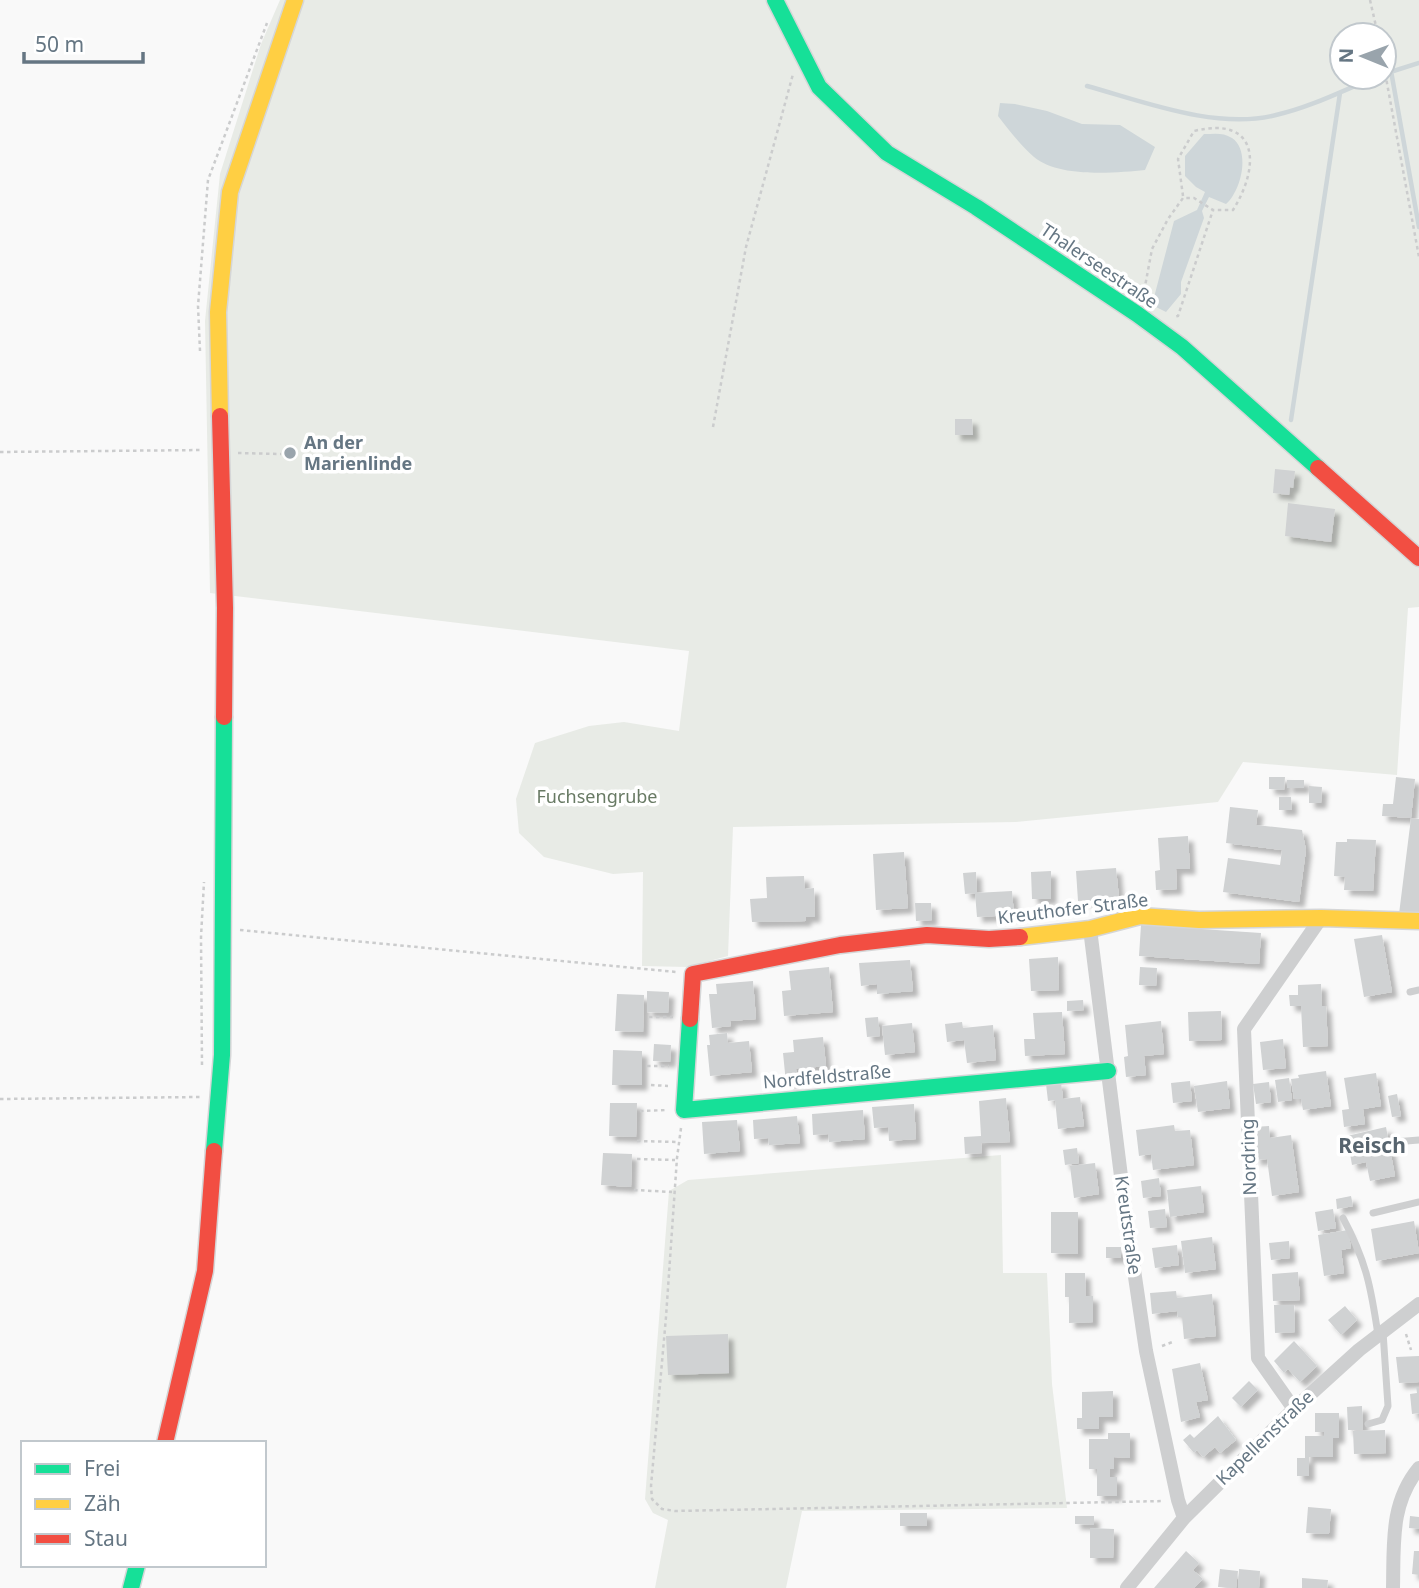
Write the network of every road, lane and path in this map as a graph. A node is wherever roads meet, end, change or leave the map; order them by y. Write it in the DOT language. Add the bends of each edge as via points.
graph roads {
  1 [pos="295,0"];
  2 [pos="775,0"];
  3 [pos="1370,0"];
  4 [pos="271,13"];
  5 [pos="1375,21"];
  6 [pos="796,43"];
  7 [pos="1388,91"];
  8 [pos="1183,198"];
  9 [pos="1213,210"];
  10 [pos="1419,257"];
  11 [pos="1137,314"];
  12 [pos="1156,328"];
  13 [pos="200,358"];
  14 [pos="713,427"];
  15 [pos="0,452"];
  16 [pos="221,453"];
  17 [pos="281,454"];
  18 [pos="1419,558"];
  19 [pos="205,871"];
  20 [pos="1321,918"];
  21 [pos="1419,921"];
  22 [pos="222,928"];
  23 [pos="1090,929"];
  24 [pos="693,974"];
  25 [pos="1419,990"];
  26 [pos="1410,992"];
  27 [pos="649,1017"];
  28 [pos="691,1017"];
  29 [pos="647,1066"];
  30 [pos="688,1066"];
  31 [pos="202,1070"];
  32 [pos="1108,1071"];
  33 [pos="0,1099"];
  34 [pos="219,1099"];
  35 [pos="684,1110"];
  36 [pos="640,1111"];
  37 [pos="1419,1140"];
  38 [pos="637,1141"];
  39 [pos="679,1142"];
  40 [pos="1394,1142"];
  41 [pos="637,1159"];
  42 [pos="677,1160"];
  43 [pos="634,1191"];
  44 [pos="674,1192"];
  45 [pos="1419,1202"];
  46 [pos="1373,1213"];
  47 [pos="1343,1218"];
  48 [pos="1419,1304"];
  49 [pos="1381,1333"];
  50 [pos="1294,1409"];
  51 [pos="1368,1424"];
  52 [pos="165,1441"];
  53 [pos="1419,1468"];
  54 [pos="1178,1500"];
  55 [pos="1184,1518"];
  56 [pos="136,1567"];
  57 [pos="131,1588"];
  58 [pos="1127,1588"];
  59 [pos="1393,1588"];
  1 -- 16 [label="street" via="230,192 218,312"];
  2 -- 6 [label="street, Thalerseestraße"];
  3 -- 5 [label="path"];
  4 -- 13 [label="path" via="208,180 198,306"];
  6 -- 11 [label="street, Thalerseestraße" via="819,88 887,153"];
  6 -- 14 [label="path" via="793,75 746,247"];
  7 -- 10 [label="path"];
  8 -- 9 [label="path" via="1195,198"];
  8 -- 9 [label="path" via="1178,159 1194,131 1222,127 1237,131 1250,156 1242,196 1233,210"];
  8 -- 11 [label="path" via="1152,249"];
  9 -- 12 [label="path" via="1178,316 1165,318"];
  11 -- 12 [label="street, Thalerseestraße"];
  12 -- 18 [label="street, Thalerseestraße"];
  15 -- 16 [label="path"];
  16 -- 17 [label="path"];
  16 -- 22 [label="street" via="225,608"];
  19 -- 31 [label="path"];
  20 -- 21 [label="street, Kreuthofer Straße"];
  20 -- 23 [label="street, Kreuthofer Straße" via="1140,916"];
  20 -- 50 [label="street, Nordring" via="1244,1029 1258,1358"];
  22 -- 24 [label="path"];
  22 -- 34 [label="street"];
  23 -- 24 [label="street, Kreuthofer Straße" via="989,939 919,936 828,947"];
  23 -- 32 [label="street, Kreutstraße"];
  24 -- 28 [label="street"];
  25 -- 26 [label="lane"];
  27 -- 28 [label="path"];
  28 -- 30 [label="street"];
  29 -- 30 [label="path"];
  30 -- 35 [label="street"];
  32 -- 35 [label="street, Nordfeldstraße"];
  32 -- 54 [label="street, Kreutstraße" via="1149,1367"];
  33 -- 34 [label="path"];
  34 -- 52 [label="street" via="205,1271"];
  35 -- 36 [label="path"];
  35 -- 39 [label="path"];
  37 -- 40 [label="lane"];
  38 -- 39 [label="path"];
  39 -- 42 [label="path"];
  41 -- 42 [label="path"];
  42 -- 44 [label="path"];
  43 -- 44 [label="path"];
  44 -- 54 [label="path" via="651,1486 652,1499 662,1509"];
  45 -- 46 [label="lane"];
  47 -- 49 [label="lane" via="1360,1249"];
  48 -- 49 [label="street, Kapellenstraße"];
  49 -- 50 [label="street, Kapellenstraße"];
  49 -- 51 [label="lane" via="1388,1406 1382,1420"];
  50 -- 55 [label="street, Kapellenstraße"];
  53 -- 59 [label="street" via="1406,1483 1395,1519"];
  54 -- 55 [label="street, Kreutstraße"];
  55 -- 58 [label="street, Kapellenstraße"];
  56 -- 57 [label="street"];
}
